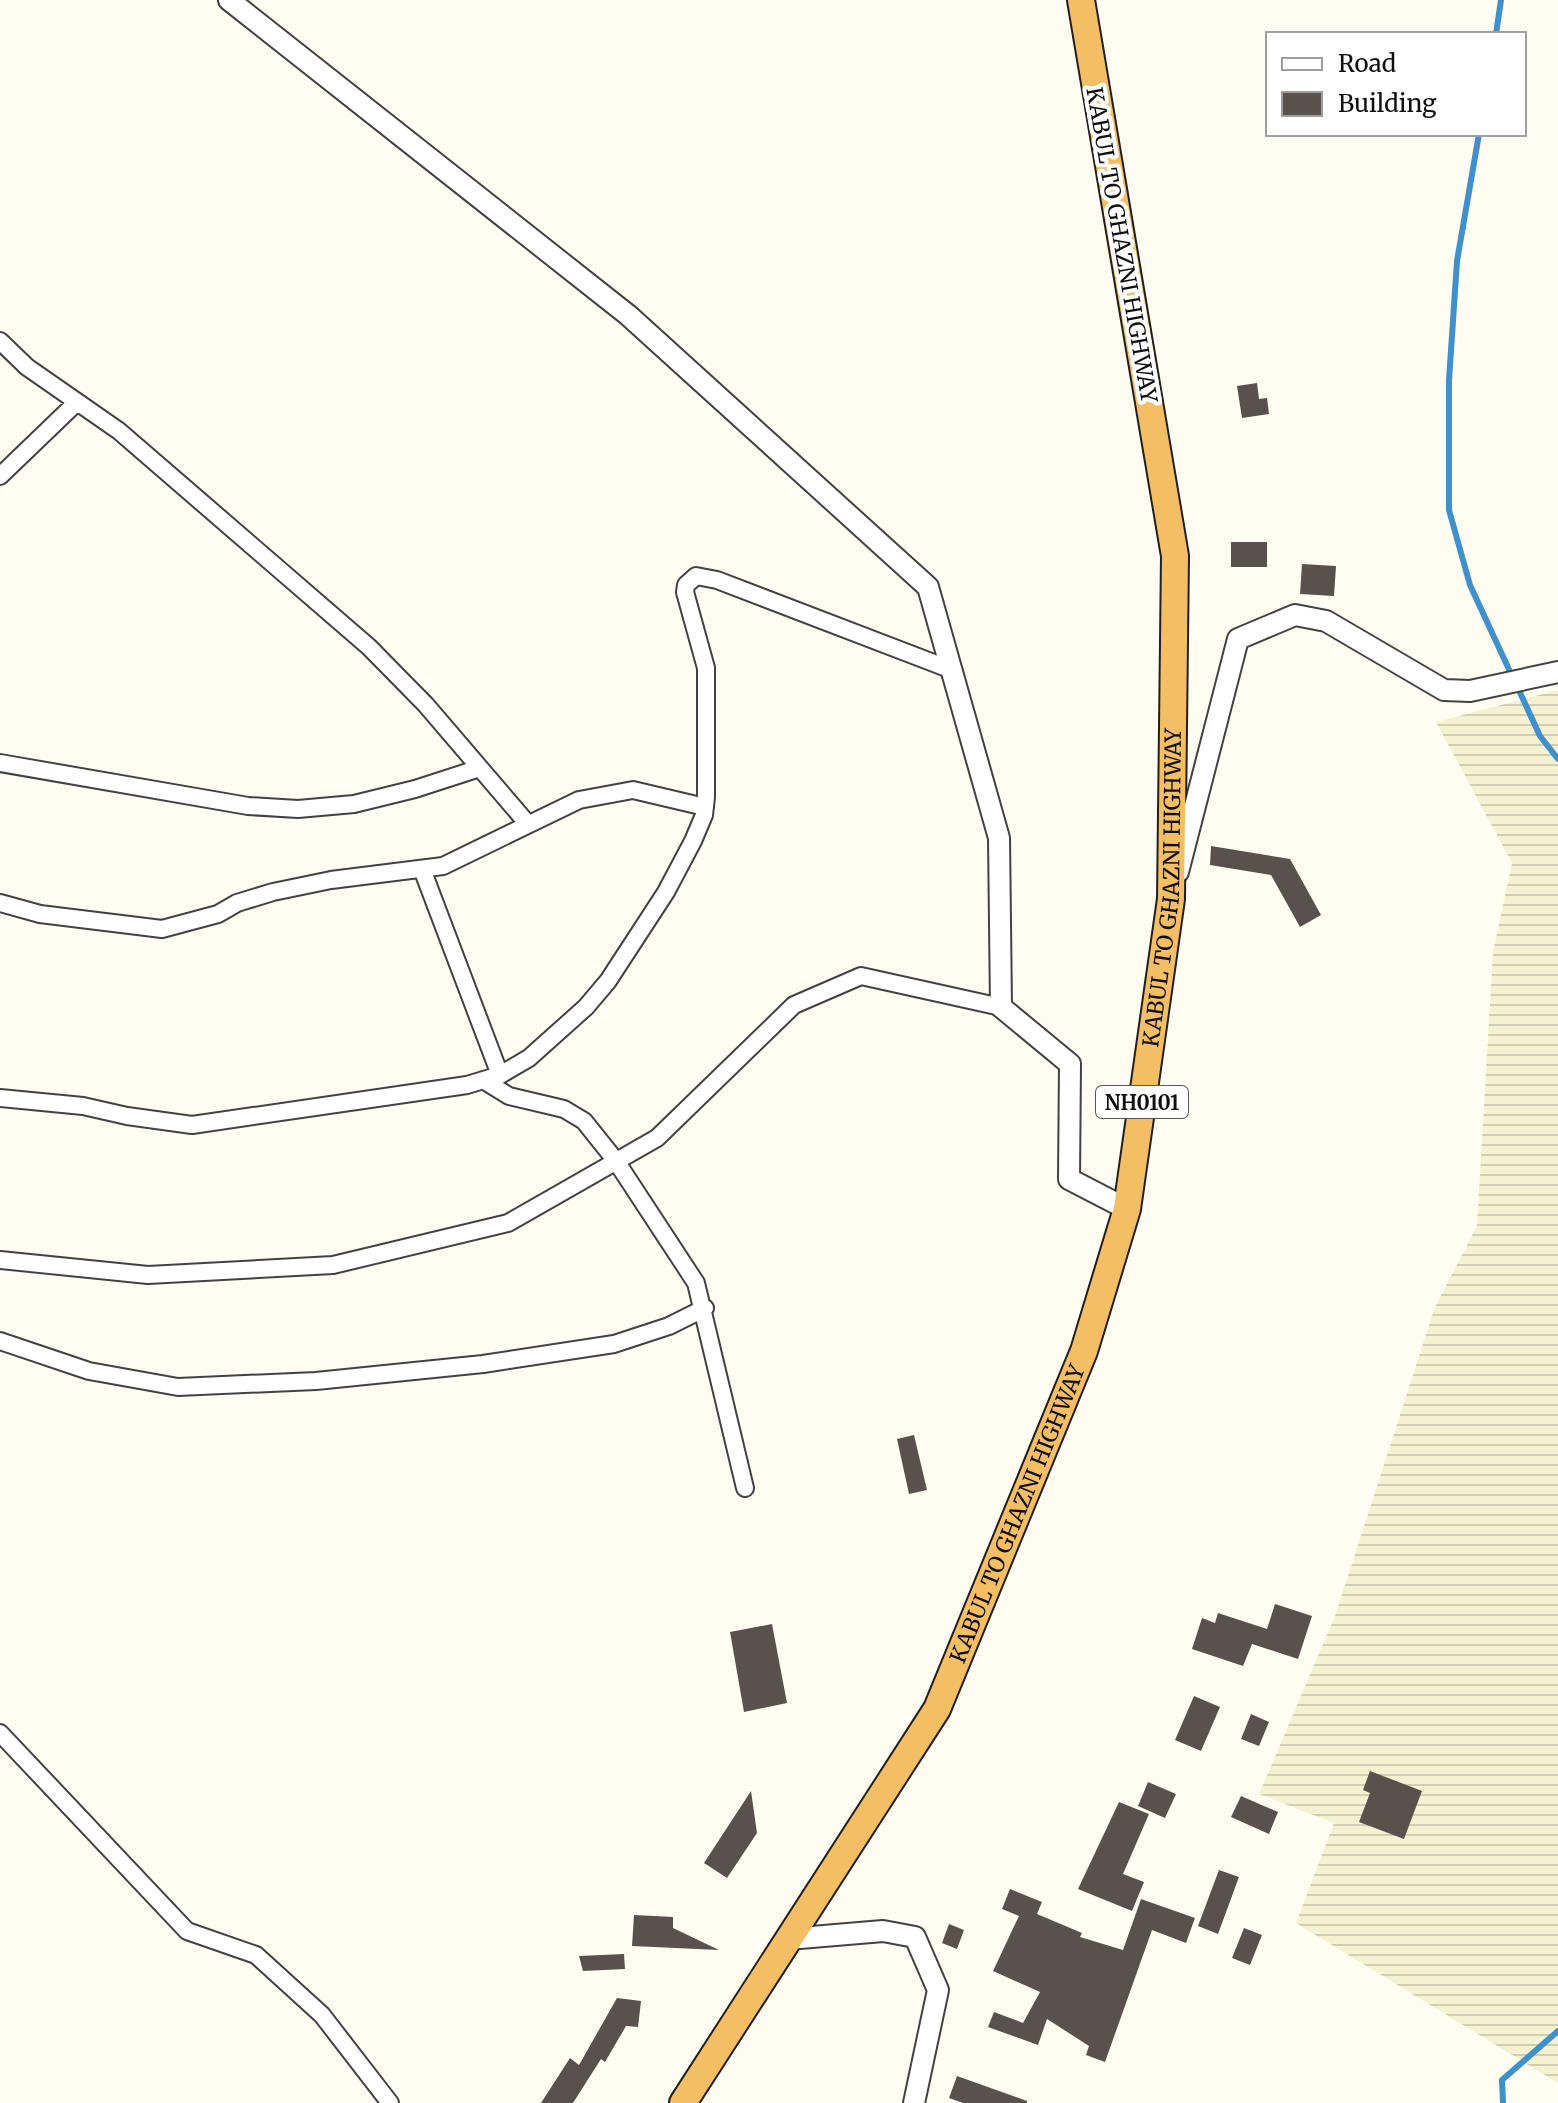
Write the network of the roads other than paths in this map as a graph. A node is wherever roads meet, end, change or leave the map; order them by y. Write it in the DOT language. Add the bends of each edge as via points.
graph roads {
  1 [pos="229,0"];
  2 [pos="1081,0"];
  3 [pos="0,341"];
  4 [pos="77,402"];
  5 [pos="0,476"];
  6 [pos="952,670"];
  7 [pos="1558,672"];
  8 [pos="0,763"];
  9 [pos="480,768"];
  10 [pos="705,807"];
  11 [pos="527,823"];
  12 [pos="422,869"];
  13 [pos="1171,899"];
  14 [pos="0,903"];
  15 [pos="1001,1007"];
  16 [pos="500,1075"];
  17 [pos="483,1080"];
  18 [pos="0,1098"];
  19 [pos="616,1161"];
  20 [pos="1127,1209"];
  21 [pos="0,1260"];
  22 [pos="705,1308"];
  23 [pos="0,1341"];
  24 [pos="745,1488"];
  25 [pos="0,1733"];
  26 [pos="788,1939"];
  27 [pos="390,2103"];
  28 [pos="683,2103"];
  29 [pos="914,2103"];
  1 -- 6 [label="street" via="628,315 928,587"];
  2 -- 13 [label="highway, KABUL TO GHAZNI HIGHWAY / NH0101" via="1175,556"];
  3 -- 4 [label="street"];
  4 -- 5 [label="street"];
  4 -- 9 [label="street" via="119,431 369,647"];
  6 -- 10 [label="street" via="696,576 685,592 706,668"];
  6 -- 15 [label="street" via="999,838"];
  7 -- 13 [label="street" via="1470,691 1444,690 1326,621 1295,615 1238,639"];
  8 -- 9 [label="street" via="248,806 298,809 354,804"];
  9 -- 11 [label="street"];
  10 -- 11 [label="street" via="633,790 579,800"];
  10 -- 16 [label="street" via="666,892 608,981 529,1058"];
  11 -- 12 [label="street" via="443,866"];
  12 -- 14 [label="street" via="273,892 162,929 40,914"];
  12 -- 16 [label="street"];
  13 -- 20 [label="highway, KABUL TO GHAZNI HIGHWAY / NH0101"];
  15 -- 19 [label="street" via="861,976 794,1005 657,1138"];
  15 -- 20 [label="street" via="1070,1064 1069,1179"];
  16 -- 17 [label="street"];
  17 -- 18 [label="street" via="192,1125"];
  17 -- 19 [label="street" via="509,1096 574,1113"];
  19 -- 21 [label="street" via="508,1223 333,1265 148,1275"];
  19 -- 22 [label="street" via="696,1283"];
  20 -- 26 [label="highway, KABUL TO GHAZNI HIGHWAY / NH0101" via="1084,1351 937,1709"];
  22 -- 23 [label="street" via="614,1344 483,1364 301,1382 178,1387 89,1371"];
  22 -- 24 [label="street"];
  25 -- 27 [label="street" via="187,1931 256,1955 322,2015"];
  26 -- 28 [label="highway, KABUL TO GHAZNI HIGHWAY / NH0101"];
  26 -- 29 [label="street" via="883,1931 915,1937 938,1990"];
}
